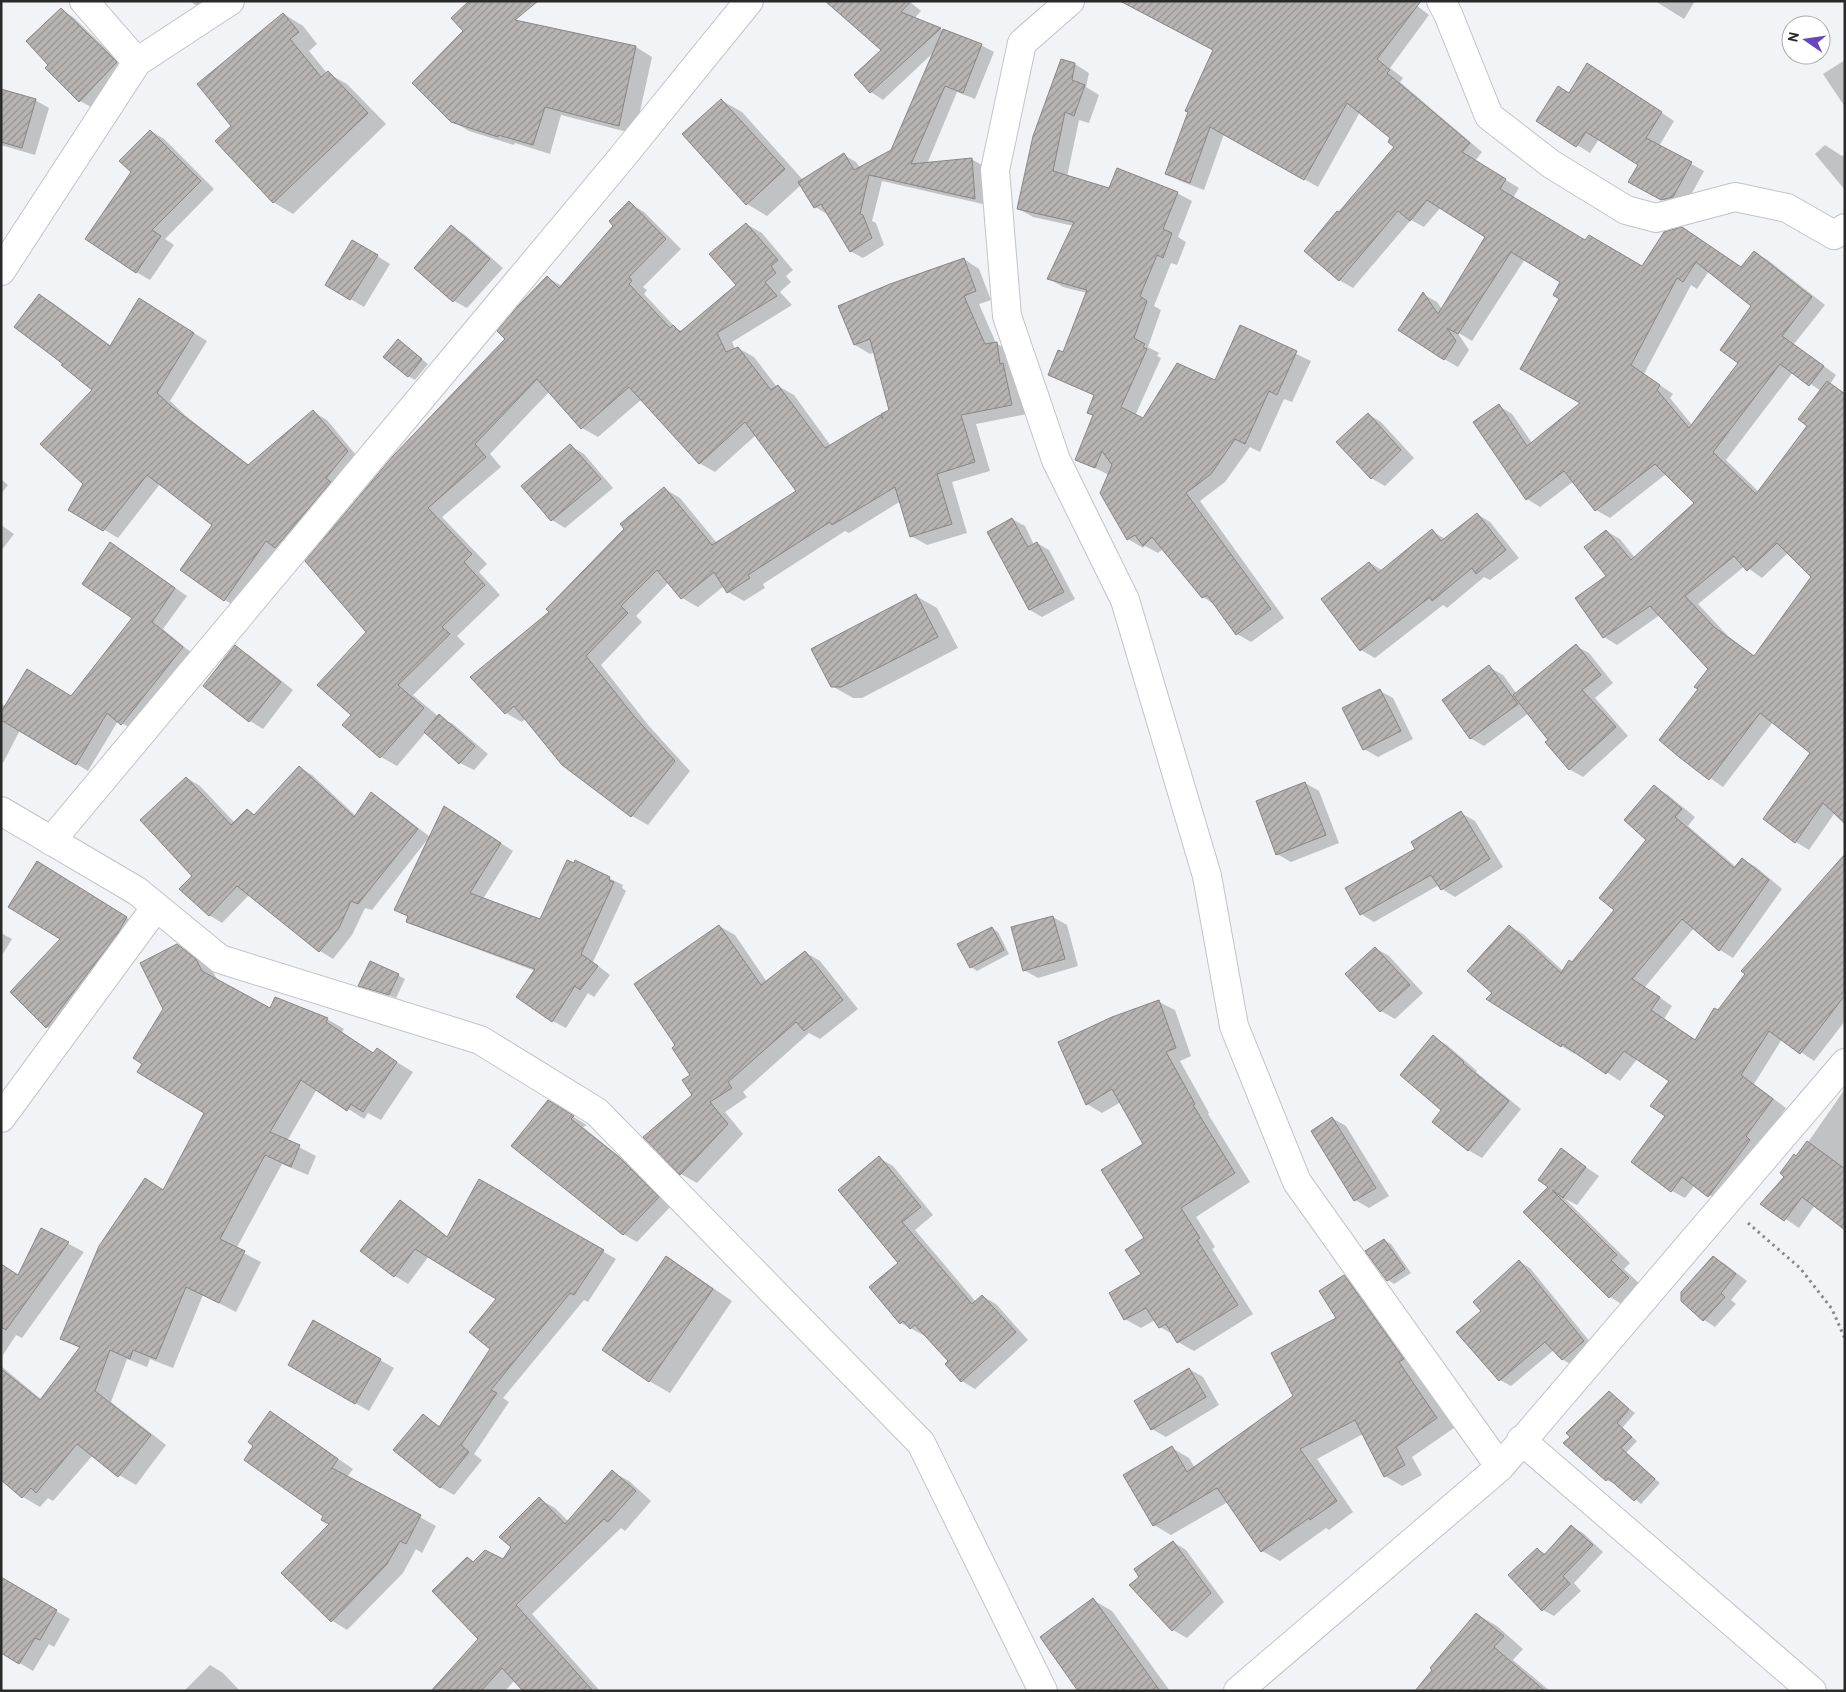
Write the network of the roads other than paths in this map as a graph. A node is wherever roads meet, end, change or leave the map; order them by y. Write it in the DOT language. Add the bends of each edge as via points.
graph roads {
  1 [pos="84,1"];
  2 [pos="230,1"];
  3 [pos="749,1"];
  4 [pos="1070,1"];
  5 [pos="1441,1"];
  6 [pos="137,62"];
  7 [pos="1845,228"];
  8 [pos="1,271"];
  9 [pos="2,814"];
  10 [pos="51,841"];
  11 [pos="156,907"];
  12 [pos="1845,1063"];
  13 [pos="1,1118"];
  14 [pos="1521,1440"];
  15 [pos="1500,1467"];
  16 [pos="1043,1691"];
  17 [pos="1238,1691"];
  18 [pos="1812,1691"];
  1 -- 6 [label="street"];
  2 -- 6 [label="street"];
  3 -- 10 [label="street"];
  4 -- 15 [label="street" via="1022,43 995,170 1007,316 1056,460 1125,600 1207,876 1234,1026 1297,1182"];
  5 -- 7 [label="street" via="1488,116 1552,164 1626,210 1656,218 1735,197 1787,208 1834,235"];
  6 -- 8 [label="street"];
  9 -- 10 [label="street"];
  10 -- 11 [label="street" via="137,891"];
  11 -- 13 [label="street"];
  11 -- 16 [label="street" via="220,960 480,1040 598,1112 921,1443"];
  12 -- 14 [label="street"];
  14 -- 15 [label="street"];
  14 -- 18 [label="street"];
  15 -- 17 [label="street"];
}
